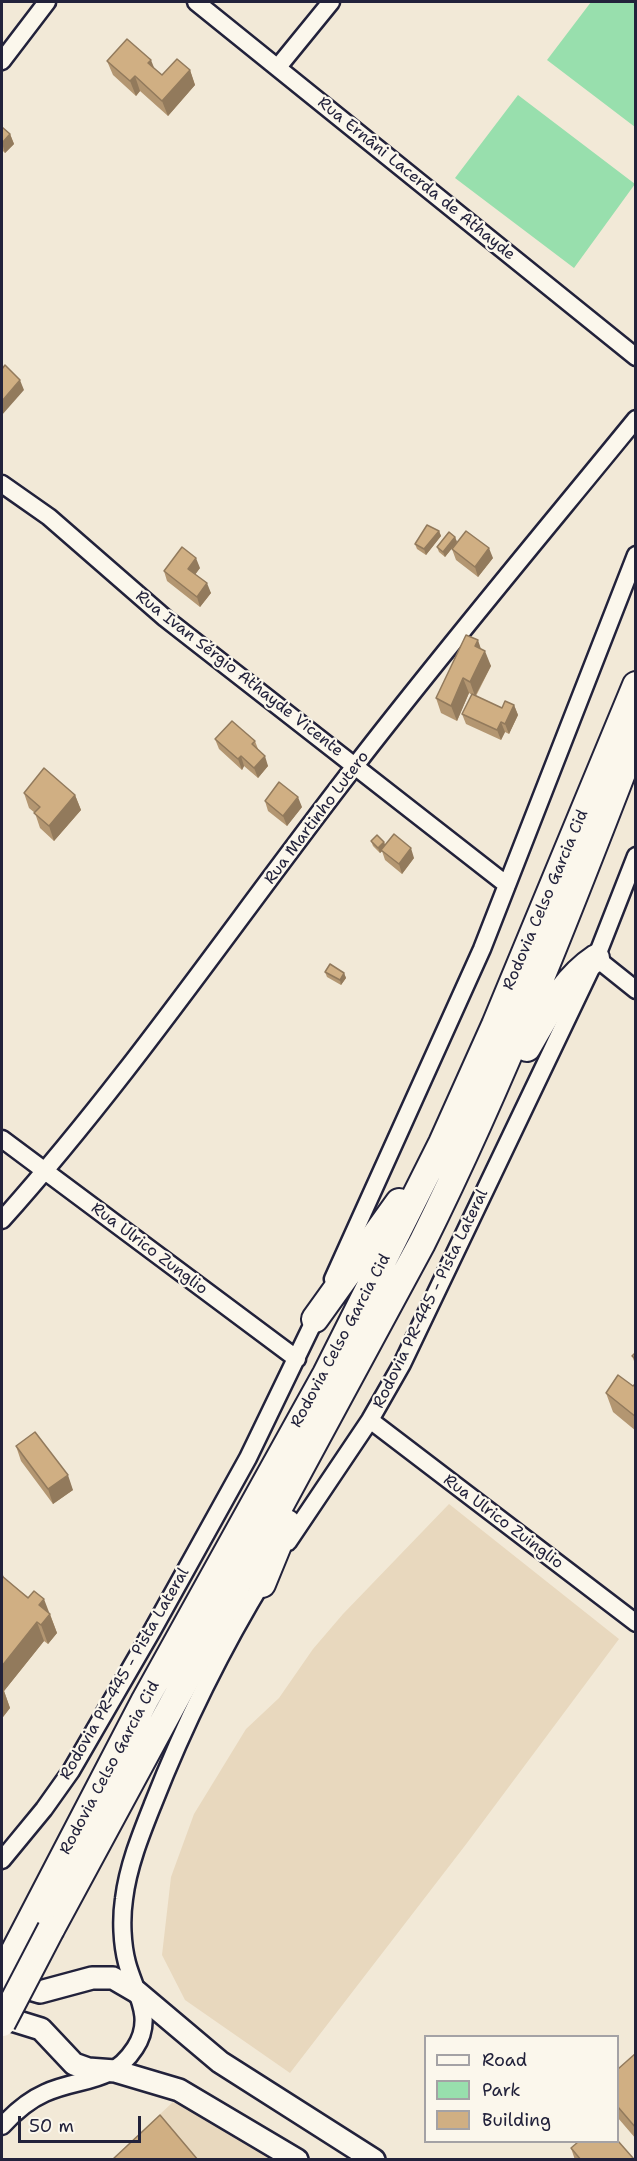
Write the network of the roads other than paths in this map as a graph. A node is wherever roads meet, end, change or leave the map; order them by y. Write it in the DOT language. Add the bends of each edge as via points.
graph roads {
  1 [pos="47,2"];
  2 [pos="196,2"];
  3 [pos="331,2"];
  4 [pos="2,61"];
  5 [pos="278,67"];
  6 [pos="636,357"];
  7 [pos="636,418"];
  8 [pos="2,484"];
  9 [pos="636,555"];
  10 [pos="635,685"];
  11 [pos="636,737"];
  12 [pos="355,766"];
  13 [pos="636,856"];
  14 [pos="507,885"];
  15 [pos="596,958"];
  16 [pos="636,990"];
  17 [pos="2,1139"];
  18 [pos="472,1141"];
  19 [pos="442,1143"];
  20 [pos="45,1172"];
  21 [pos="2,1220"];
  22 [pos="315,1319"];
  23 [pos="297,1359"];
  24 [pos="339,1398"];
  25 [pos="370,1420"];
  26 [pos="262,1584"];
  27 [pos="635,1622"];
  28 [pos="2,1860"];
  29 [pos="42,1923"];
  30 [pos="2,1975"];
  31 [pos="2,1980"];
  32 [pos="137,1992"];
  33 [pos="2,2017"];
  34 [pos="2,2023"];
  35 [pos="115,2072"];
  36 [pos="7,2120"];
  37 [pos="297,2160"];
  38 [pos="374,2160"];
  1 -- 4 [label="street"];
  2 -- 5 [label="street, Rua Ernâni Lacerda de Athayde"];
  3 -- 5 [label="street"];
  5 -- 6 [label="street, Rua Ernâni Lacerda de Athayde"];
  7 -- 12 [label="street, Rua Martinho Lutero"];
  8 -- 12 [label="street, Rua Ivan Sérgio Athayde Vicente"];
  9 -- 14 [label="street, Rodovia Celso Garcia Cid"];
  10 -- 19 [label="highway, Rodovia Celso Garcia Cid" via="495,1025"];
  11 -- 18 [label="highway, Rodovia Celso Garcia Cid" via="526,1017"];
  12 -- 14 [label="street, Rua Ivan Sérgio Athayde Vicente"];
  12 -- 20 [label="street, Rua Martinho Lutero" via="164,1022"];
  13 -- 15 [label="street"];
  14 -- 22 [label="street, Rodovia Celso Garcia Cid" via="482,949"];
  15 -- 16 [label="street"];
  15 -- 18 [label="highway" via="566,983"];
  15 -- 25 [label="street, Rodovia PR-445 - Pista Lateral" via="407,1353"];
  17 -- 20 [label="street, Rua Ulrico Zunglio"];
  18 -- 24 [label="highway, Rodovia Celso Garcia Cid"];
  19 -- 22 [label="highway"];
  19 -- 29 [label="highway, Rodovia Celso Garcia Cid" via="326,1374 145,1700"];
  20 -- 21 [label="street, Rua Martinho Lutero"];
  20 -- 23 [label="street, Rua Ulrico Zunglio"];
  22 -- 23 [label="street, Rodovia PR-445 - Pista Lateral"];
  23 -- 28 [label="street, Rodovia PR-445 - Pista Lateral" via="242,1468 77,1761"];
  24 -- 26 [label="highway"];
  24 -- 29 [label="highway, Rodovia Celso Garcia Cid"];
  25 -- 26 [label="street, Rodovia PR-445 - Pista Lateral"];
  25 -- 27 [label="street, Rua Ulrico Zuinglio"];
  26 -- 32 [label="street, Rodovia PR-445 - Pista Lateral" via="189,1716 141,1834 124,1900 126,1961"];
  29 -- 30 [label="highway, Rodovia Celso Garcia Cid"];
  29 -- 34 [label="highway, Rodovia Celso Garcia Cid, bridge"];
  31 -- 32 [label="main road" via="40,1992 92,1978 113,1978"];
  32 -- 35 [label="street, Rodovia PR-445 - Pista Lateral" via="146,2026 134,2050"];
  32 -- 38 [label="main road" via="220,2062"];
  33 -- 35 [label="main road" via="40,2029 74,2064"];
  35 -- 36 [label="street" via="45,2093"];
  35 -- 37 [label="main road" via="178,2090"];
}
